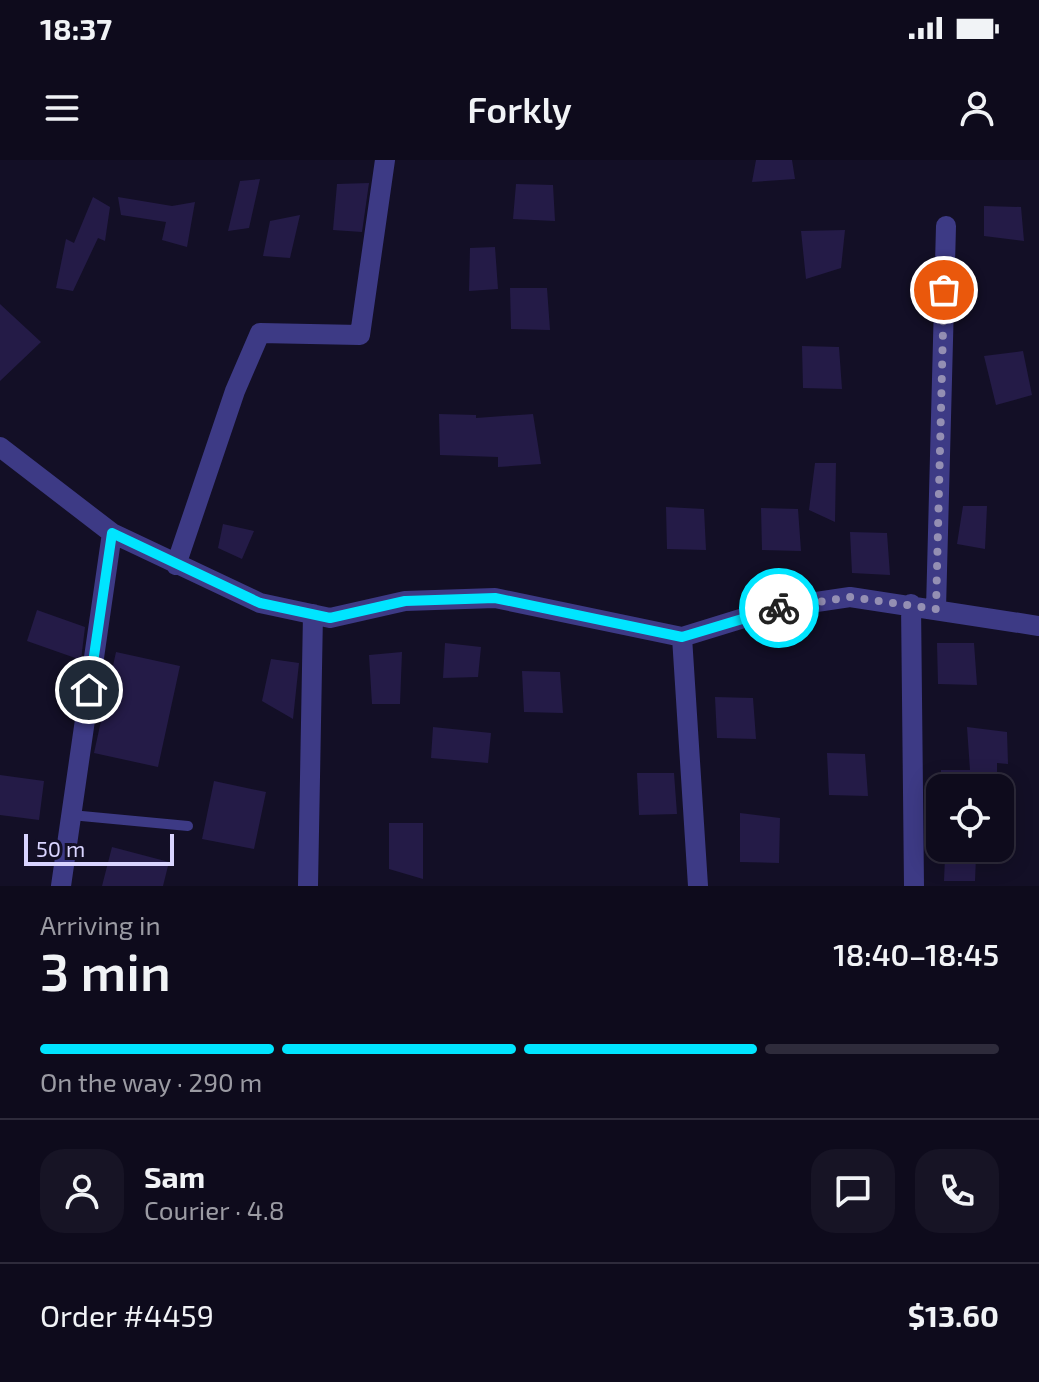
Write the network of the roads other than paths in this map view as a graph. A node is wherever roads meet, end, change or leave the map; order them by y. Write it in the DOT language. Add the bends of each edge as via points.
graph roads {
  1 [pos="385,160"];
  2 [pos="946,226"];
  3 [pos="0,447"];
  4 [pos="112,533"];
  5 [pos="176,565"];
  6 [pos="911,604"];
  7 [pos="936,609"];
  8 [pos="313,614"];
  9 [pos="1039,626"];
  10 [pos="682,637"];
  11 [pos="71,815"];
  12 [pos="188,826"];
  13 [pos="61,886"];
  14 [pos="308,886"];
  15 [pos="698,886"];
  16 [pos="914,886"];
  1 -- 5 [label="street" via="360,335 260,333"];
  2 -- 7 [label="street"];
  3 -- 4 [label="street"];
  4 -- 5 [label="street"];
  4 -- 11 [label="street"];
  5 -- 8 [label="street" via="260,603"];
  6 -- 7 [label="street"];
  6 -- 10 [label="street" via="850,597 776,608"];
  6 -- 16 [label="street"];
  7 -- 9 [label="street"];
  8 -- 10 [label="street" via="330,618 405,601 495,598"];
  8 -- 14 [label="street"];
  10 -- 15 [label="street"];
  11 -- 12 [label="lane"];
  11 -- 13 [label="street"];
}
